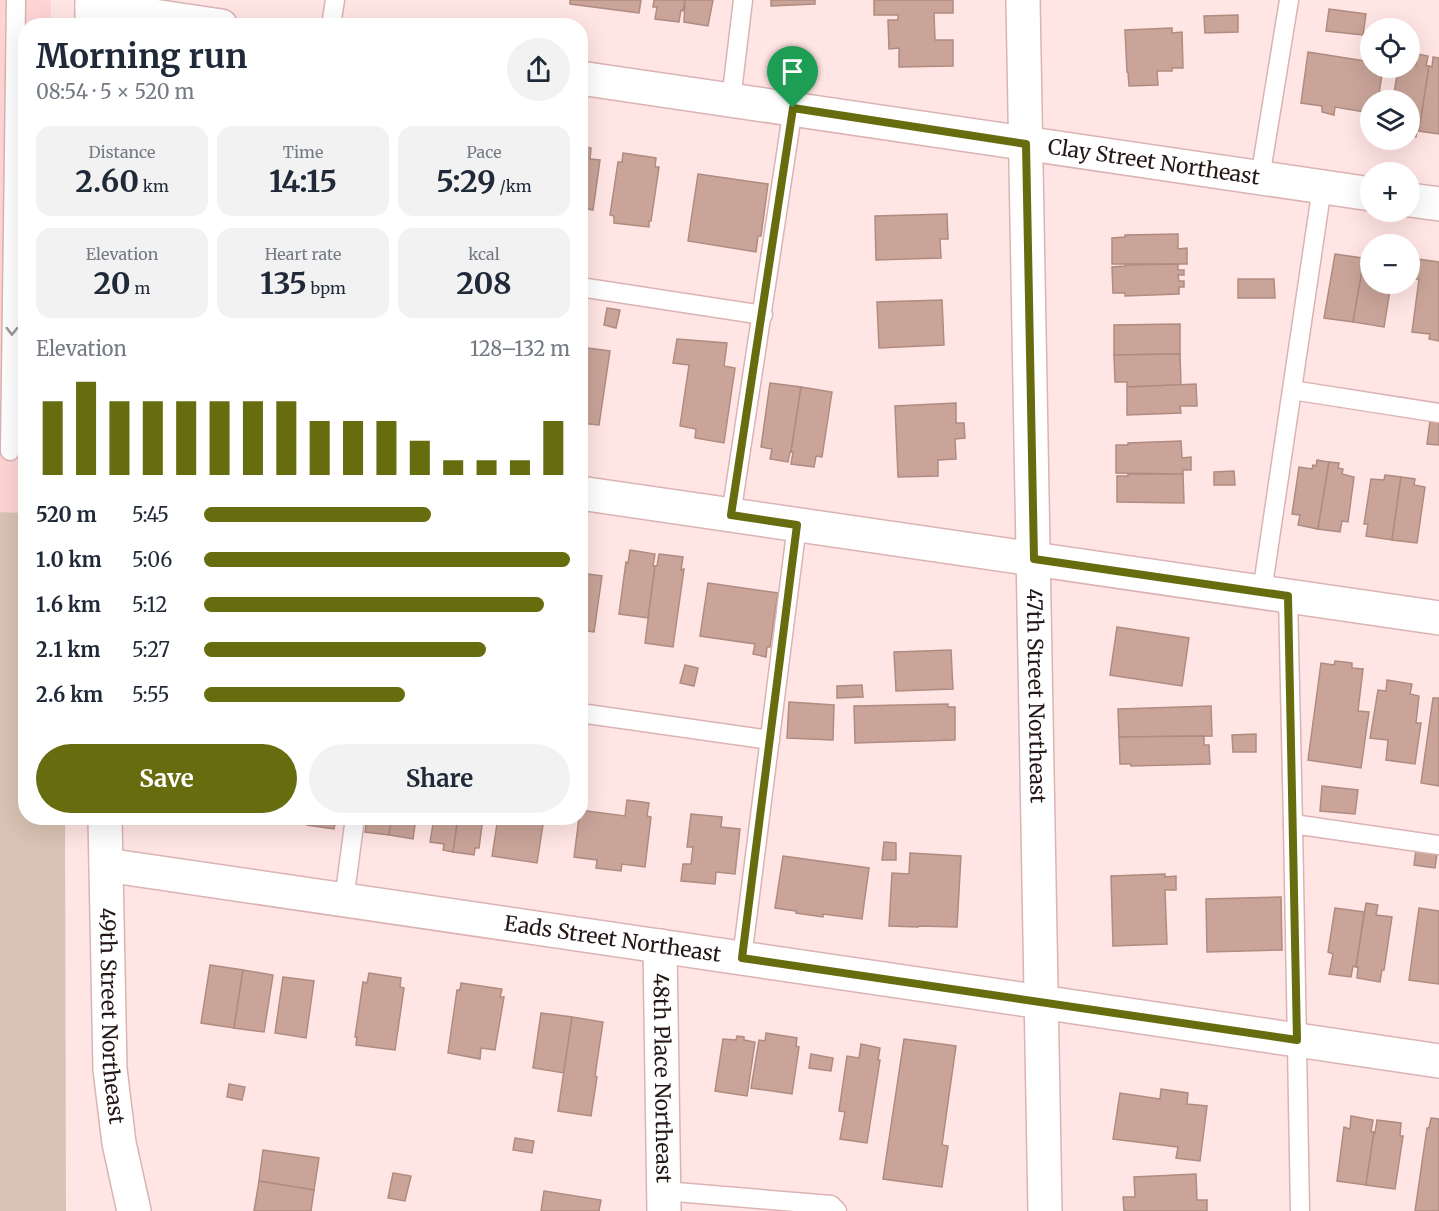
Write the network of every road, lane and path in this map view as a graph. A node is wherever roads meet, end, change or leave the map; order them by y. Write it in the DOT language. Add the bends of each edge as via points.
graph roads {
  1 [pos="16,0"];
  2 [pos="335,0"];
  3 [pos="743,0"];
  4 [pos="1023,0"];
  5 [pos="1289,0"];
  6 [pos="92,11"];
  7 [pos="152,18"];
  8 [pos="332,18"];
  9 [pos="588,79"];
  10 [pos="731,100"];
  11 [pos="793,108"];
  12 [pos="1026,144"];
  13 [pos="1260,178"];
  14 [pos="1322,187"];
  15 [pos="1360,192"];
  16 [pos="1420,201"];
  17 [pos="1439,204"];
  18 [pos="588,288"];
  19 [pos="762,315"];
  20 [pos="1292,390"];
  21 [pos="1439,413"];
  22 [pos="12,451"];
  23 [pos="588,494"];
  24 [pos="731,515"];
  25 [pos="797,525"];
  26 [pos="1034,559"];
  27 [pos="1275,594"];
  28 [pos="1439,618"];
  29 [pos="588,714"];
  30 [pos="770,740"];
  31 [pos="1293,824"];
  32 [pos="105,825"];
  33 [pos="354,825"];
  34 [pos="1439,845"];
  35 [pos="106,865"];
  36 [pos="344,900"];
  37 [pos="660,946"];
  38 [pos="742,958"];
  39 [pos="1041,1002"];
  40 [pos="1297,1040"];
  41 [pos="1439,1062"];
  42 [pos="664,1201"];
  43 [pos="134,1211"];
  44 [pos="837,1211"];
  45 [pos="1045,1211"];
  46 [pos="1300,1211"];
  1 -- 22 [label="lane, one-way"];
  2 -- 8 [label="lane"];
  3 -- 10 [label="lane"];
  4 -- 12 [label="street, 47th Street Northeast"];
  5 -- 13 [label="lane"];
  6 -- 7 [label="street"];
  9 -- 10 [label="street, Clay Street Northeast"];
  10 -- 11 [label="street, Clay Street Northeast"];
  11 -- 12 [label="street, Clay Street Northeast"];
  11 -- 19 [label="lane"];
  12 -- 13 [label="street, Clay Street Northeast"];
  12 -- 26 [label="street, 47th Street Northeast"];
  13 -- 14 [label="street, Clay Street Northeast"];
  14 -- 15 [label="street, Clay Street Northeast"];
  14 -- 20 [label="lane"];
  16 -- 17 [label="street"];
  18 -- 19 [label="lane"];
  19 -- 24 [label="lane"];
  20 -- 21 [label="lane"];
  20 -- 27 [label="lane"];
  23 -- 24 [label="street"];
  24 -- 25 [label="street"];
  25 -- 26 [label="street"];
  25 -- 30 [label="lane"];
  26 -- 27 [label="street"];
  26 -- 39 [label="street, 47th Street Northeast"];
  27 -- 28 [label="street"];
  27 -- 31 [label="lane"];
  29 -- 30 [label="lane"];
  30 -- 38 [label="lane"];
  31 -- 34 [label="lane"];
  31 -- 40 [label="lane"];
  32 -- 35 [label="street, 49th Street Northeast"];
  33 -- 36 [label="lane"];
  35 -- 36 [label="street, Eads Street Northeast"];
  35 -- 43 [label="street, 49th Street Northeast" via="110,1069 119,1143"];
  36 -- 37 [label="street, Eads Street Northeast"];
  37 -- 38 [label="street, Eads Street Northeast"];
  37 -- 42 [label="street, 48th Place Northeast"];
  38 -- 39 [label="street, Eads Street Northeast"];
  39 -- 40 [label="street, Eads Street Northeast"];
  39 -- 45 [label="street, 47th Street Northeast"];
  40 -- 41 [label="street, Eads Street Northeast"];
  40 -- 46 [label="lane"];
  42 -- 44 [label="lane" via="831,1205"];
}
